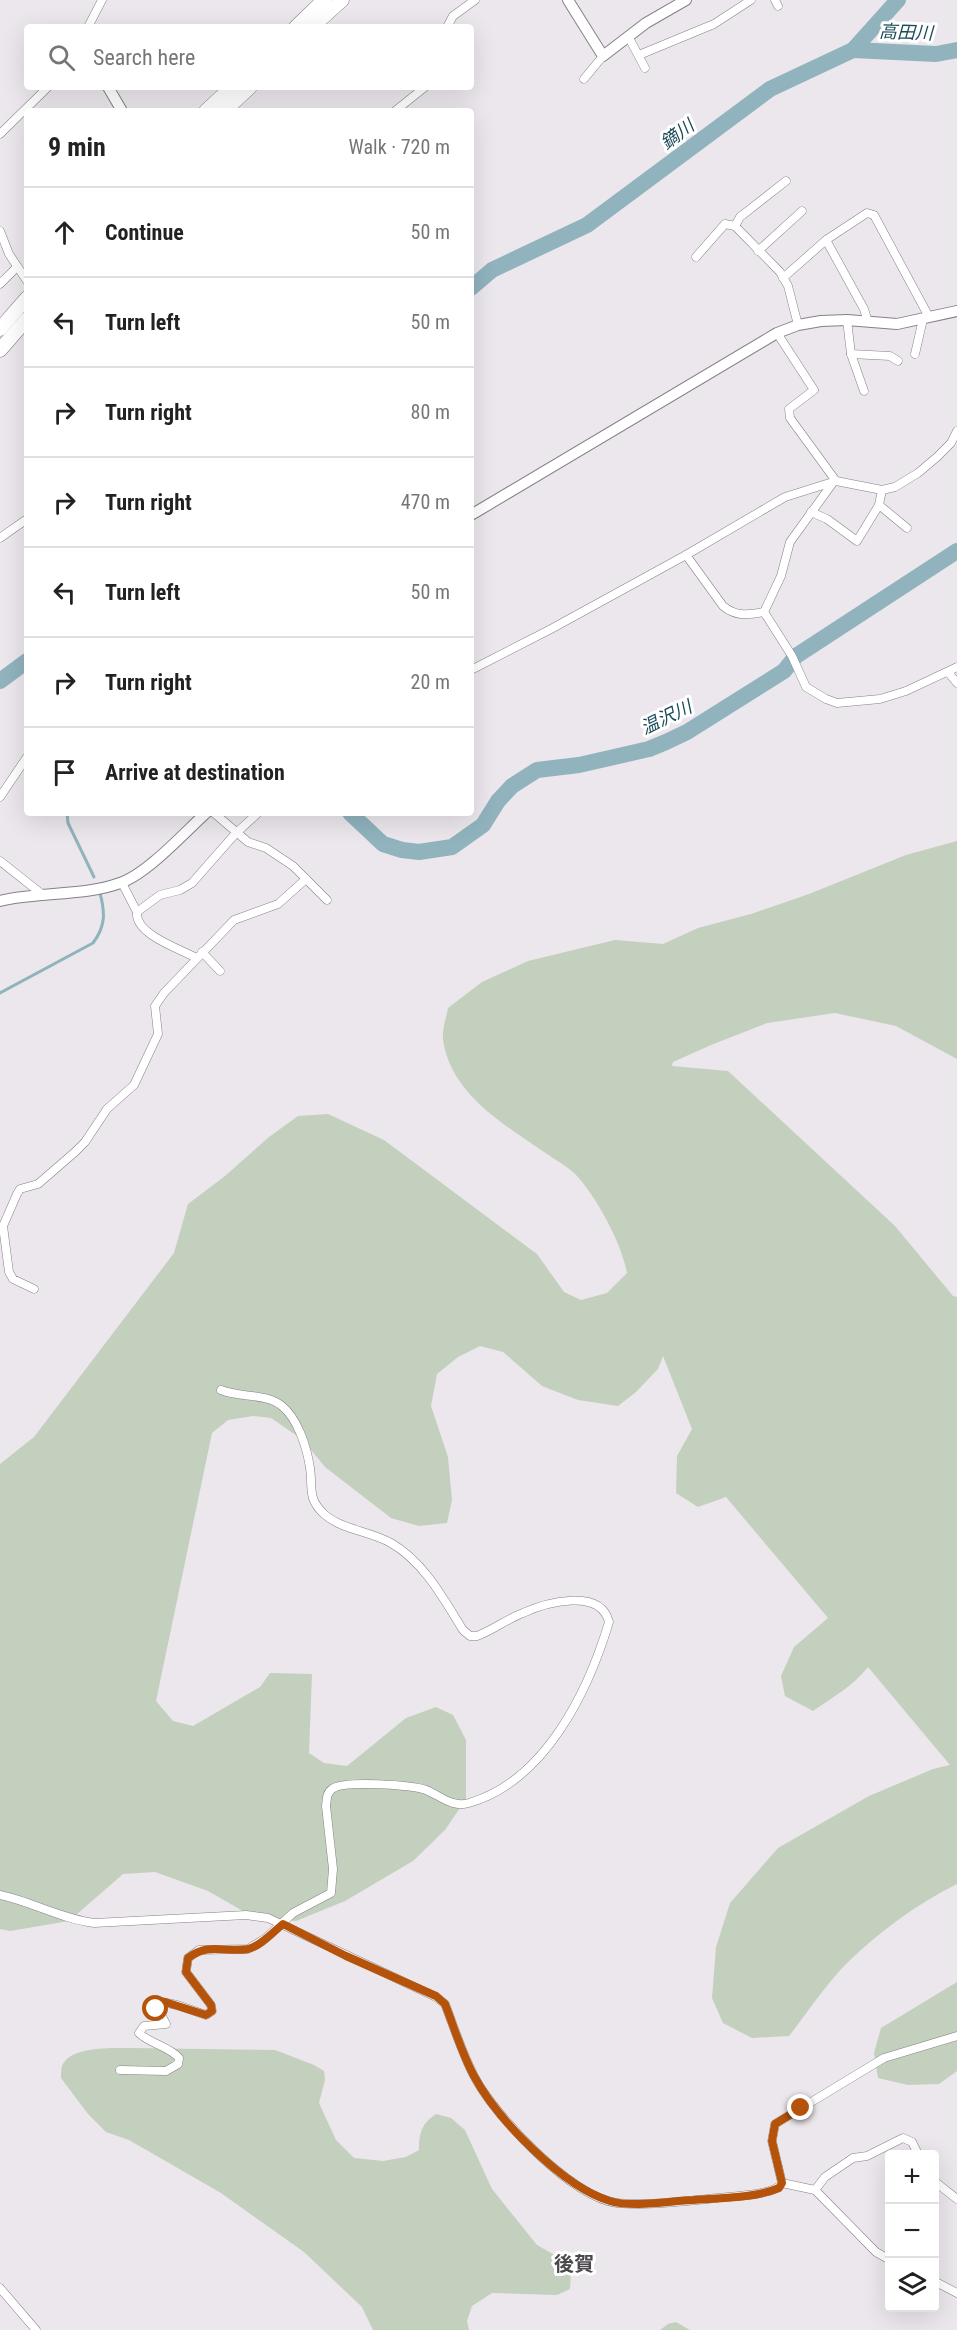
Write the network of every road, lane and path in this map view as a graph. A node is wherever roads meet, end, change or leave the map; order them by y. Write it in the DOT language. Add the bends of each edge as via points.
graph roads {
  1 [pos="102,0"];
  2 [pos="324,0"];
  3 [pos="342,0"];
  4 [pos="475,0"];
  5 [pos="568,0"];
  6 [pos="686,0"];
  7 [pos="751,0"];
  8 [pos="90,24"];
  9 [pos="299,24"];
  10 [pos="315,24"];
  11 [pos="449,24"];
  12 [pos="628,36"];
  13 [pos="639,55"];
  14 [pos="603,56"];
  15 [pos="645,68"];
  16 [pos="584,79"];
  17 [pos="45,90"];
  18 [pos="110,90"];
  19 [pos="229,90"];
  20 [pos="247,90"];
  21 [pos="421,90"];
  22 [pos="27,108"];
  23 [pos="120,108"];
  24 [pos="209,108"];
  25 [pos="227,108"];
  26 [pos="399,108"];
  27 [pos="24,110"];
  28 [pos="0,134"];
  29 [pos="786,181"];
  30 [pos="802,211"];
  31 [pos="735,226"];
  32 [pos="0,231"];
  33 [pos="826,240"];
  34 [pos="758,250"];
  35 [pos="696,257"];
  36 [pos="17,267"];
  37 [pos="24,277"];
  38 [pos="783,278"];
  39 [pos="0,284"];
  40 [pos="24,301"];
  41 [pos="957,311"];
  42 [pos="926,318"];
  43 [pos="847,320"];
  44 [pos="24,322"];
  45 [pos="868,322"];
  46 [pos="798,325"];
  47 [pos="0,329"];
  48 [pos="777,333"];
  49 [pos="0,350"];
  50 [pos="851,354"];
  51 [pos="915,354"];
  52 [pos="898,361"];
  53 [pos="864,391"];
  54 [pos="957,431"];
  55 [pos="836,481"];
  56 [pos="882,490"];
  57 [pos="879,505"];
  58 [pos="811,512"];
  59 [pos="474,513"];
  60 [pos="24,521"];
  61 [pos="907,528"];
  62 [pos="0,538"];
  63 [pos="686,555"];
  64 [pos="764,612"];
  65 [pos="957,667"];
  66 [pos="474,668"];
  67 [pos="948,672"];
  68 [pos="957,683"];
  69 [pos="24,761"];
  70 [pos="0,797"];
  71 [pos="203,816"];
  72 [pos="217,816"];
  73 [pos="255,816"];
  74 [pos="236,832"];
  75 [pos="0,861"];
  76 [pos="306,879"];
  77 [pos="122,883"];
  78 [pos="43,895"];
  79 [pos="327,900"];
  80 [pos="0,901"];
  81 [pos="137,912"];
  82 [pos="200,955"];
  83 [pos="220,971"];
  84 [pos="34,1289"];
  85 [pos="221,1390"];
  86 [pos="0,1896"];
  87 [pos="283,1924"];
  88 [pos="957,2036"];
  89 [pos="120,2070"];
  90 [pos="916,2150"];
  91 [pos="782,2183"];
  92 [pos="939,2185"];
  93 [pos="815,2190"];
  94 [pos="957,2199"];
  95 [pos="886,2258"];
  96 [pos="939,2284"];
  97 [pos="0,2288"];
  98 [pos="957,2293"];
  99 [pos="36,2330"];
  1 -- 8 [label="street"];
  2 -- 9 [label="highway"];
  3 -- 10 [label="highway"];
  4 -- 11 [label="street"];
  5 -- 14 [label="street"];
  6 -- 12 [label="street"];
  7 -- 13 [label="street" via="714,24"];
  12 -- 13 [label="street"];
  12 -- 14 [label="street"];
  13 -- 15 [label="street"];
  14 -- 16 [label="street"];
  17 -- 22 [label="street"];
  18 -- 23 [label="street"];
  19 -- 24 [label="highway"];
  20 -- 25 [label="highway"];
  21 -- 26 [label="street"];
  27 -- 28 [label="street"];
  29 -- 31 [label="street" via="740,217"];
  30 -- 34 [label="street"];
  31 -- 34 [label="street"];
  31 -- 35 [label="street" via="725,224"];
  32 -- 36 [label="street"];
  33 -- 38 [label="street"];
  33 -- 42 [label="street" via="867,213 874,215"];
  33 -- 45 [label="street"];
  34 -- 38 [label="street"];
  36 -- 37 [label="street"];
  36 -- 39 [label="street"];
  38 -- 46 [label="street"];
  40 -- 47 [label="highway"];
  41 -- 42 [label="street"];
  42 -- 45 [label="street" via="897,324"];
  42 -- 51 [label="street"];
  43 -- 45 [label="street"];
  43 -- 46 [label="street"];
  43 -- 50 [label="street"];
  44 -- 49 [label="highway"];
  46 -- 48 [label="street"];
  48 -- 55 [label="street" via="814,390 789,409 790,418"];
  48 -- 59 [label="street"];
  50 -- 52 [label="street" via="890,356"];
  50 -- 53 [label="street"];
  54 -- 56 [label="street" via="951,443 918,473"];
  55 -- 56 [label="street"];
  55 -- 58 [label="street"];
  55 -- 63 [label="street" via="785,497"];
  56 -- 57 [label="street"];
  57 -- 58 [label="street" via="856,541"];
  57 -- 61 [label="street"];
  58 -- 64 [label="street" via="790,542 781,576"];
  60 -- 62 [label="street"];
  63 -- 64 [label="street" via="729,611 740,615"];
  63 -- 66 [label="street"];
  64 -- 67 [label="street" via="806,687 837,703 880,699"];
  65 -- 67 [label="street"];
  67 -- 68 [label="street"];
  69 -- 70 [label="street"];
  71 -- 77 [label="street" via="148,866"];
  72 -- 74 [label="street"];
  73 -- 74 [label="street"];
  74 -- 76 [label="street" via="293,866"];
  74 -- 81 [label="street" via="192,883 160,895"];
  75 -- 78 [label="street"];
  76 -- 79 [label="street"];
  76 -- 82 [label="street" via="278,904 234,920"];
  77 -- 78 [label="street"];
  77 -- 81 [label="street"];
  78 -- 80 [label="street"];
  81 -- 82 [label="street" via="140,926 151,935"];
  82 -- 83 [label="street"];
  82 -- 84 [label="street" via="155,1006 158,1034 134,1085 107,1109 75,1152 38,1184 17,1194 3,1226 9,1272 13,1279"];
  85 -- 87 [label="street" via="282,1406 302,1441 310,1470 311,1495 319,1508 332,1520 391,1544 411,1557 470,1636 559,1601 594,1604 609,1622 595,1663 558,1734 538,1759 505,1786 467,1804 456,1804 427,1790 409,1787 348,1785 331,1790 326,1806 332,1893 293,1913"];
  86 -- 87 [label="street" via="81,1922 246,1915"];
  87 -- 89 [label="street" via="248,1949 199,1950 188,1958 186,1972 212,2011 206,2015 157,2001 156,2009 166,2024 144,2026 139,2033 175,2054 178,2064 166,2071"];
  87 -- 91 [label="street" via="436,1996 445,2004 474,2076 495,2107 531,2147 592,2194 617,2203 642,2203 772,2191"];
  88 -- 91 [label="street" via="884,2058 775,2124 772,2141"];
  90 -- 93 [label="street" via="912,2142 903,2138 867,2156 853,2158 825,2177"];
  91 -- 93 [label="street"];
  92 -- 94 [label="street"];
  93 -- 95 [label="street"];
  96 -- 98 [label="street"];
  97 -- 99 [label="street"];
}
